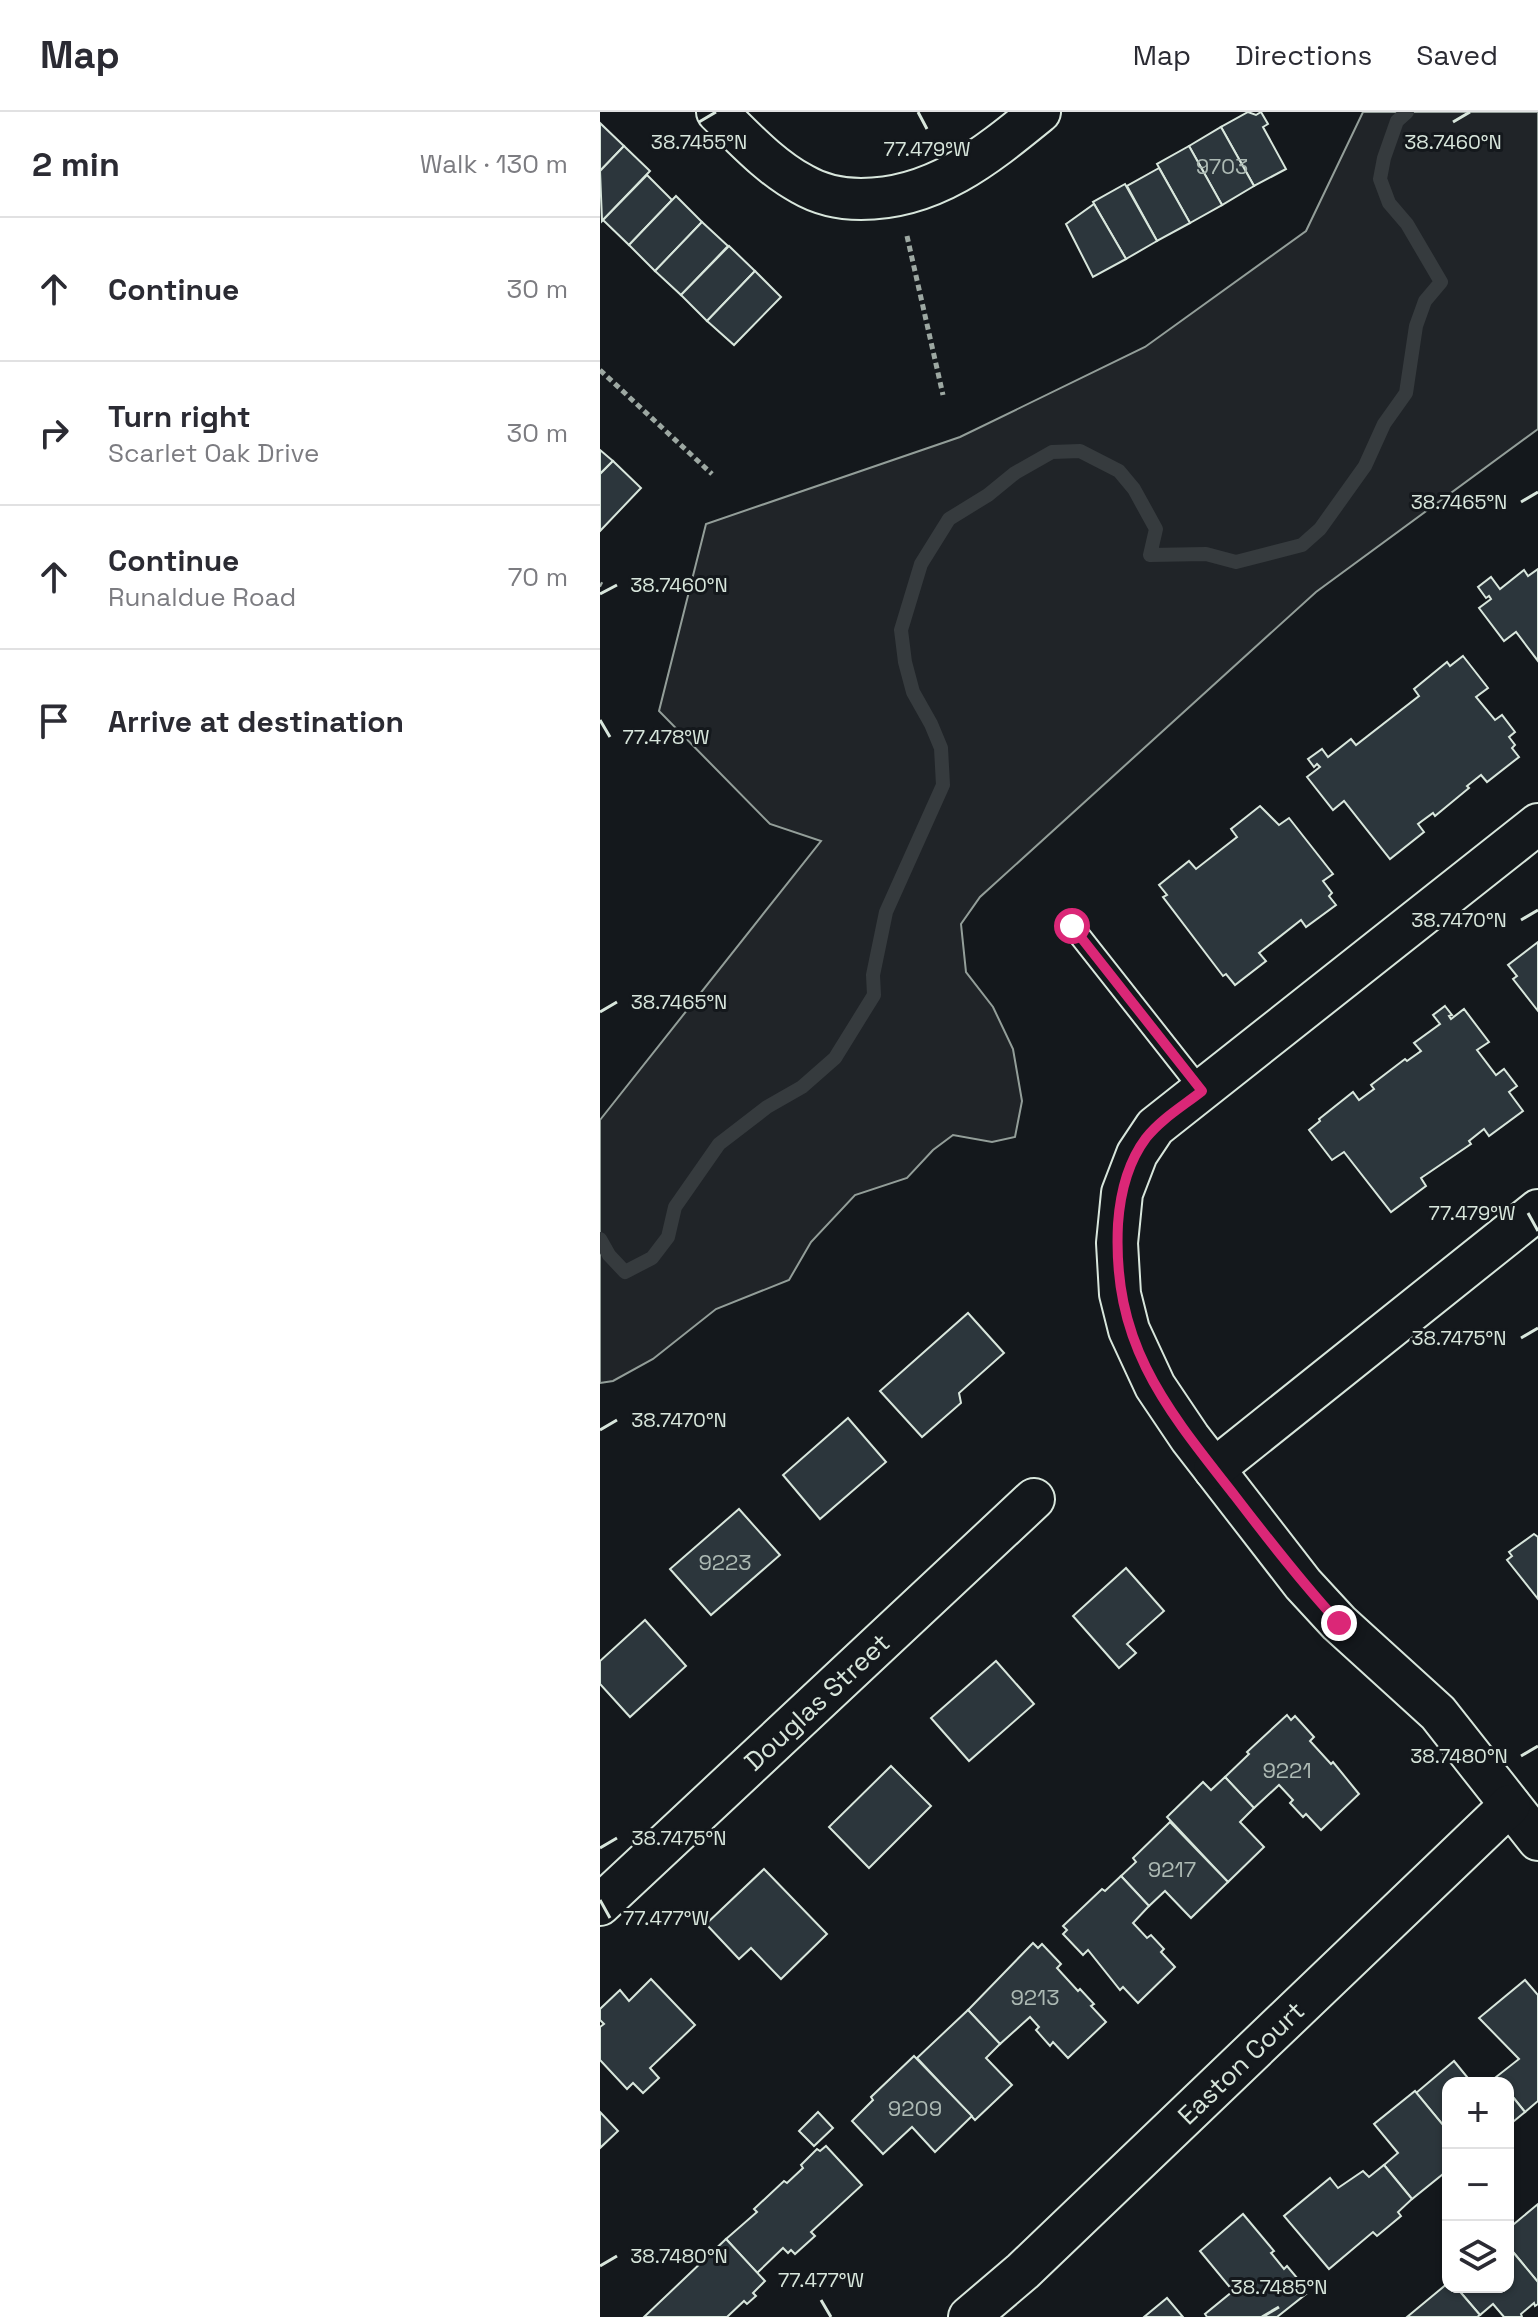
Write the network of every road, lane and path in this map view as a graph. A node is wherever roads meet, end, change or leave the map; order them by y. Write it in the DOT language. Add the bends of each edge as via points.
graph roads {
  1 [pos="717,112"];
  2 [pos="1040,112"];
  3 [pos="898,196"];
  4 [pos="600,370"];
  5 [pos="943,395"];
  6 [pos="712,474"];
  7 [pos="1538,824"];
  8 [pos="1072,926"];
  9 [pos="1202,1091"];
  10 [pos="1538,1210"];
  11 [pos="1214,1469"];
  12 [pos="1034,1499"];
  13 [pos="1510,1805"];
  14 [pos="1538,1840"];
  15 [pos="600,1905"];
  16 [pos="969,2317"];
  1 -- 3 [label="street" via="803,186 849,199"];
  2 -- 3 [label="street" via="946,180"];
  3 -- 5 [label="path"];
  4 -- 6 [label="path"];
  7 -- 9 [label="street"];
  8 -- 9 [label="lane"];
  9 -- 11 [label="street" via="1145,1140 1122,1193 1117,1243 1120,1294 1144,1365"];
  10 -- 11 [label="street"];
  11 -- 13 [label="street" via="1303,1584 1438,1713"];
  12 -- 15 [label="street, Douglas Street"];
  13 -- 14 [label="street"];
  13 -- 16 [label="street, Easton Court"];
}
